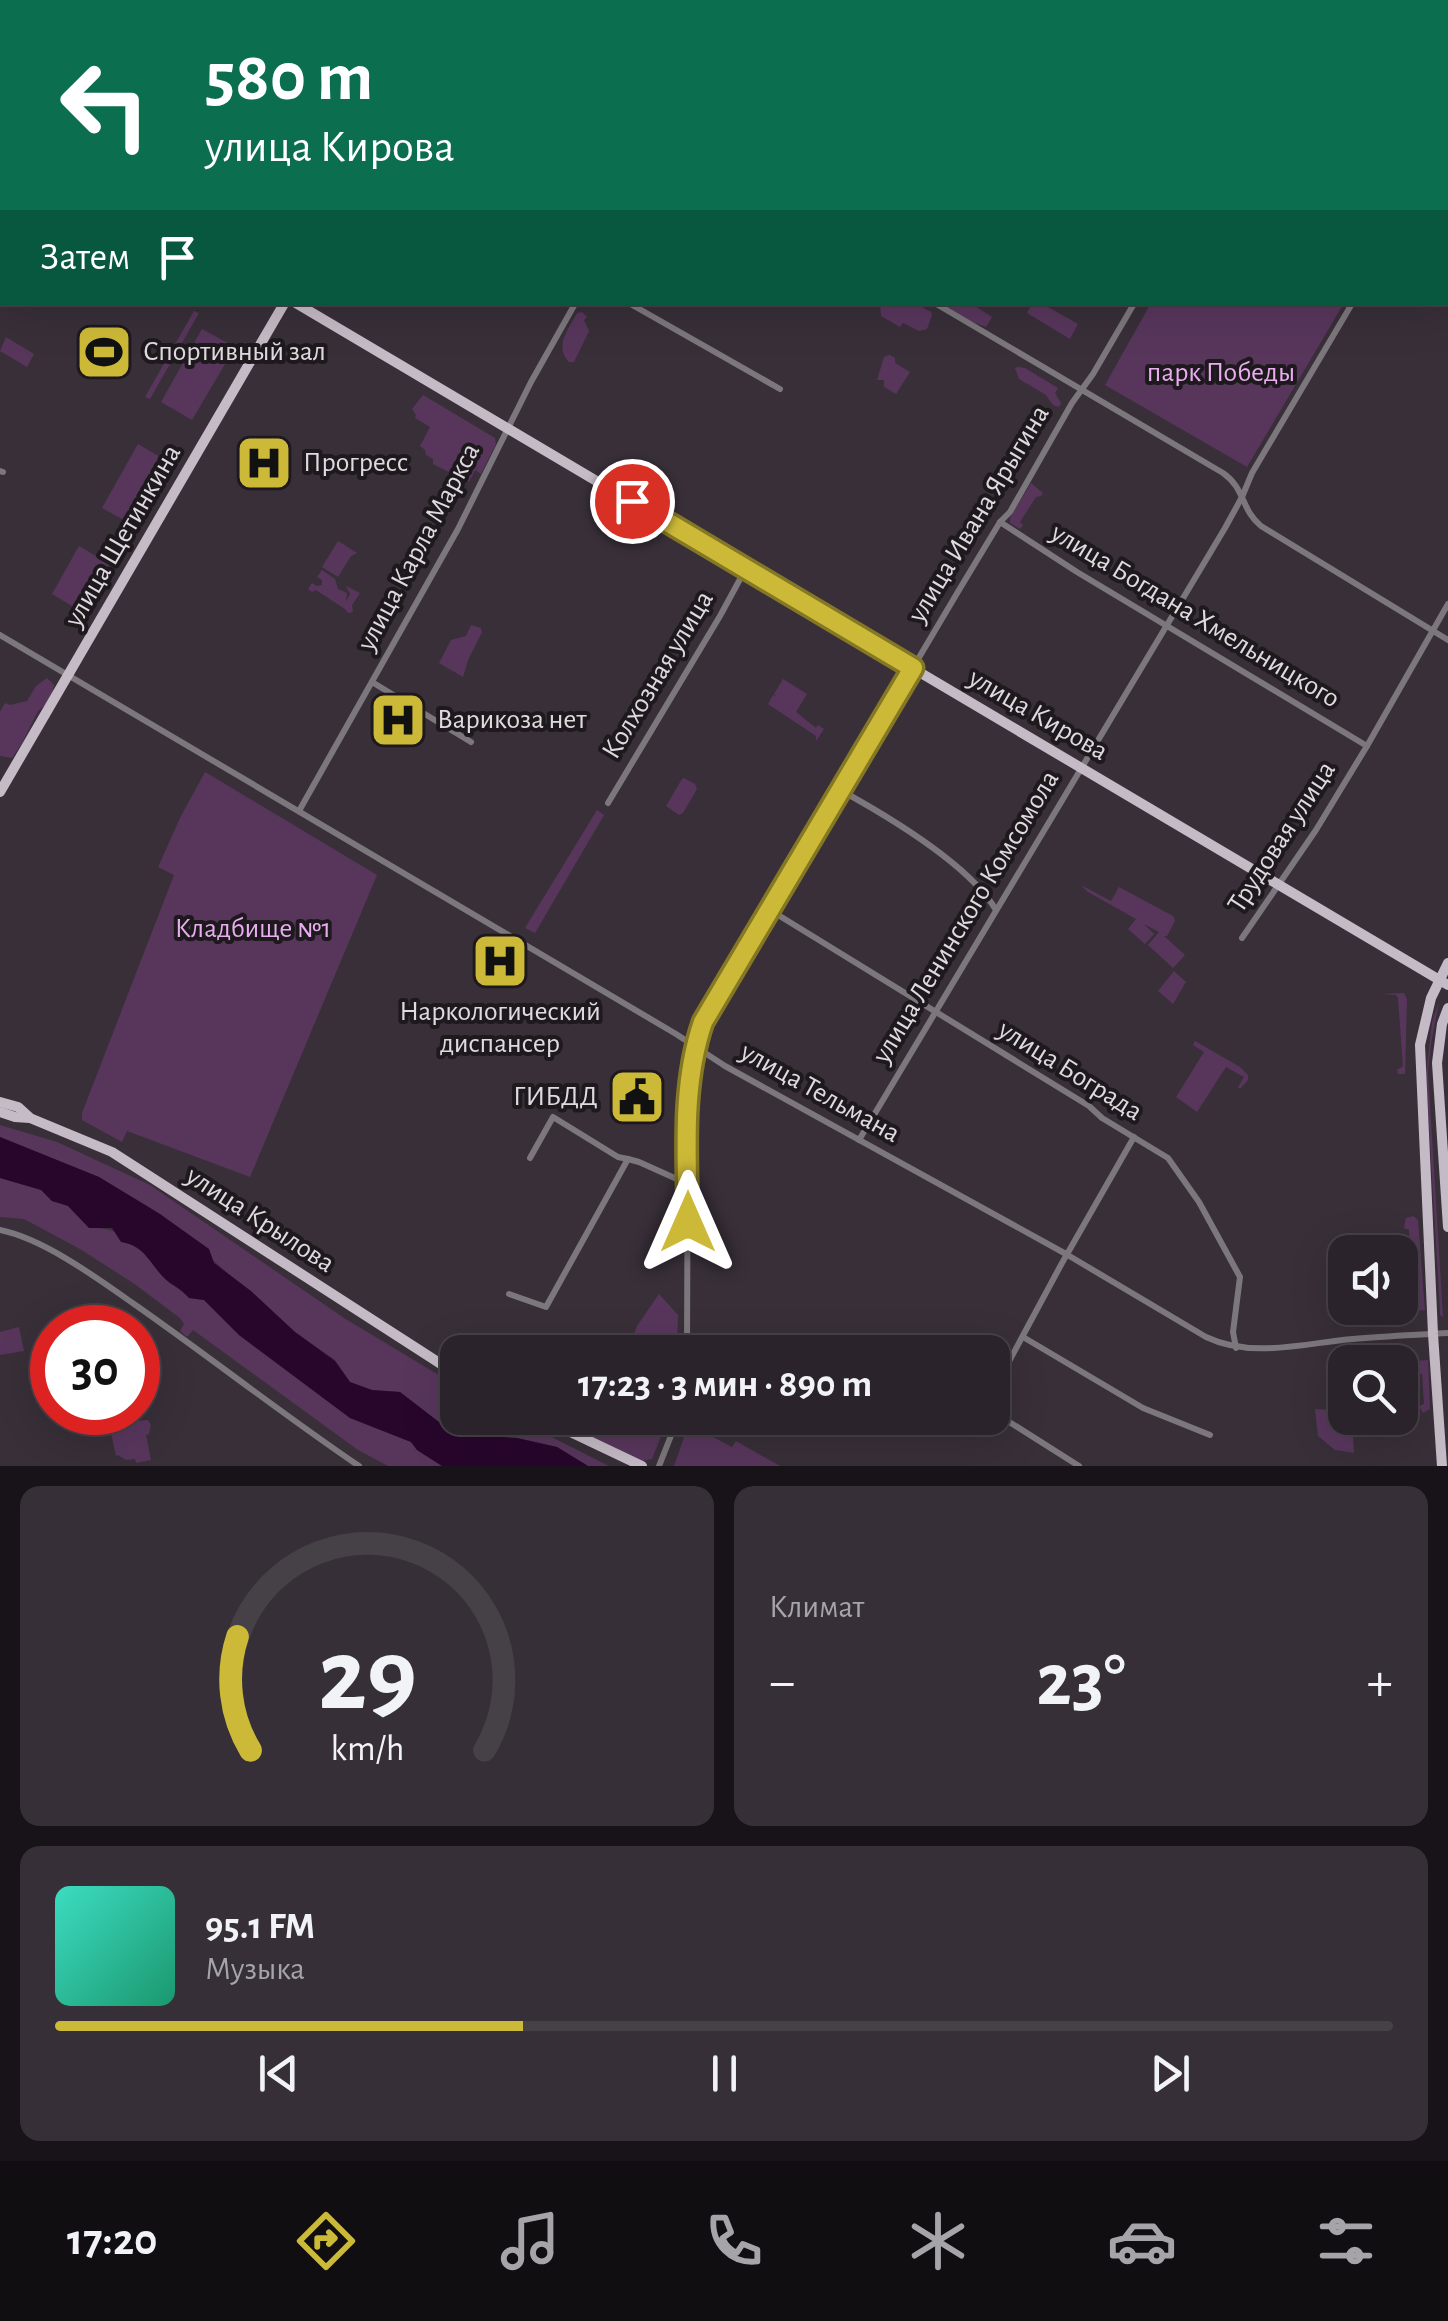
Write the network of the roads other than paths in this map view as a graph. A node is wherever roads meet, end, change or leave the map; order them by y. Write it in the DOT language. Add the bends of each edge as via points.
graph roads {
  1 [pos="283,305"];
  2 [pos="299,305"];
  3 [pos="574,305"];
  4 [pos="632,305"];
  5 [pos="938,305"];
  6 [pos="1133,305"];
  7 [pos="1351,305"];
  8 [pos="1082,389"];
  9 [pos="780,390"];
  10 [pos="508,429"];
  11 [pos="1242,498"];
  12 [pos="1000,522"];
  13 [pos="746,570"];
  14 [pos="1448,604"];
  15 [pos="1165,625"];
  16 [pos="1432,630"];
  17 [pos="0,635"];
  18 [pos="1448,640"];
  19 [pos="913,668"];
  20 [pos="69,676"];
  21 [pos="372,682"];
  22 [pos="470,742"];
  23 [pos="1367,746"];
  24 [pos="1082,766"];
  25 [pos="842,791"];
  26 [pos="0,792"];
  27 [pos="608,803"];
  28 [pos="299,811"];
  29 [pos="1279,884"];
  30 [pos="770,910"];
  31 [pos="996,910"];
  32 [pos="1242,938"];
  33 [pos="1448,962"];
  34 [pos="1444,982"];
  35 [pos="1448,1008"];
  36 [pos="934,1013"];
  37 [pos="695,1046"];
  38 [pos="0,1102"];
  39 [pos="0,1112"];
  40 [pos="30,1118"];
  41 [pos="1134,1137"];
  42 [pos="859,1140"];
  43 [pos="530,1158"];
  44 [pos="628,1159"];
  45 [pos="688,1184"];
  46 [pos="1448,1227"];
  47 [pos="0,1230"];
  48 [pos="1066,1254"];
  49 [pos="509,1294"];
  50 [pos="1433,1334"];
  51 [pos="1448,1334"];
  52 [pos="687,1335"];
  53 [pos="1023,1337"];
  54 [pos="1236,1348"];
  55 [pos="1010,1360"];
  56 [pos="440,1363"];
  57 [pos="1010,1422"];
  58 [pos="577,1435"];
  59 [pos="671,1435"];
  60 [pos="1210,1435"];
  61 [pos="359,1466"];
  62 [pos="642,1466"];
  63 [pos="659,1466"];
  64 [pos="1079,1466"];
  65 [pos="1442,1466"];
  1 -- 20 [label="main road, улица Щетинкина"];
  2 -- 10 [label="main road, улица Кирова"];
  3 -- 10 [label="street, улица Карла Маркса"];
  4 -- 9 [label="street"];
  5 -- 8 [label="street"];
  6 -- 8 [label="street, улица Ивана Ярыгина"];
  7 -- 11 [label="street, улица Ленинского Комсомола"];
  8 -- 11 [label="street" via="1229,477"];
  8 -- 12 [label="street, улица Ивана Ярыгина"];
  10 -- 13 [label="main road, улица Кирова"];
  10 -- 21 [label="street, улица Карла Маркса"];
  11 -- 15 [label="street, улица Ленинского Комсомола"];
  11 -- 16 [label="street" via="1261,526"];
  12 -- 15 [label="street, улица Богдана Хмельницкого"];
  12 -- 19 [label="street, улица Ивана Ярыгина"];
  13 -- 19 [label="main road, улица Кирова"];
  13 -- 27 [label="street, Колхозная улица"];
  14 -- 16 [label="street, Трудовая улица"];
  15 -- 23 [label="street, улица Богдана Хмельницкого"];
  15 -- 24 [label="street, улица Ленинского Комсомола"];
  16 -- 18 [label="street"];
  16 -- 23 [label="street, Трудовая улица"];
  17 -- 20 [label="street, улица Тельмана"];
  19 -- 24 [label="main road, улица Кирова"];
  19 -- 25 [label="street, улица Ивана Ярыгина"];
  20 -- 26 [label="main road, улица Щетинкина"];
  20 -- 28 [label="street, улица Тельмана"];
  21 -- 22 [label="street"];
  21 -- 28 [label="street, улица Карла Маркса"];
  23 -- 29 [label="street, Трудовая улица"];
  24 -- 29 [label="main road, улица Кирова"];
  24 -- 31 [label="street, улица Ленинского Комсомола"];
  25 -- 30 [label="street, улица Ивана Ярыгина"];
  25 -- 31 [label="street" via="954,865"];
  28 -- 37 [label="street, улица Тельмана"];
  29 -- 32 [label="street, Трудовая улица"];
  29 -- 34 [label="main road, улица Кирова"];
  30 -- 36 [label="street, улица Бограда"];
  30 -- 37 [label="street, улица Ивана Ярыгина"];
  31 -- 36 [label="street, улица Ленинского Комсомола"];
  33 -- 34 [label="main road"];
  34 -- 50 [label="main road" via="1431,998 1420,1045"];
  35 -- 46 [label="main road" via="1437,1063"];
  36 -- 41 [label="street, улица Бограда"];
  36 -- 42 [label="street, улица Ленинского Комсомола"];
  37 -- 42 [label="street, улица Тельмана"];
  37 -- 45 [label="street, улица Ивана Ярыгина" via="688,1084"];
  38 -- 40 [label="main road, улица Крылова"];
  39 -- 40 [label="main road, улица Крылова"];
  40 -- 56 [label="main road, улица Крылова" via="138,1168"];
  41 -- 48 [label="street"];
  41 -- 54 [label="street, улица Бограда" via="1177,1169 1240,1277"];
  42 -- 48 [label="street, улица Тельмана"];
  43 -- 44 [label="street" via="554,1118"];
  44 -- 45 [label="street"];
  44 -- 49 [label="street" via="546,1307"];
  45 -- 52 [label="street, улица Ивана Ярыгина"];
  47 -- 61 [label="street" via="95,1277"];
  48 -- 53 [label="street"];
  48 -- 54 [label="street, улица Тельмана"];
  50 -- 51 [label="street, улица Тельмана"];
  50 -- 54 [label="street, улица Тельмана"];
  50 -- 65 [label="main road"];
  53 -- 55 [label="street"];
  53 -- 60 [label="street" via="1144,1408"];
  57 -- 64 [label="street"];
  58 -- 62 [label="main road"];
  59 -- 63 [label="street"];
}
